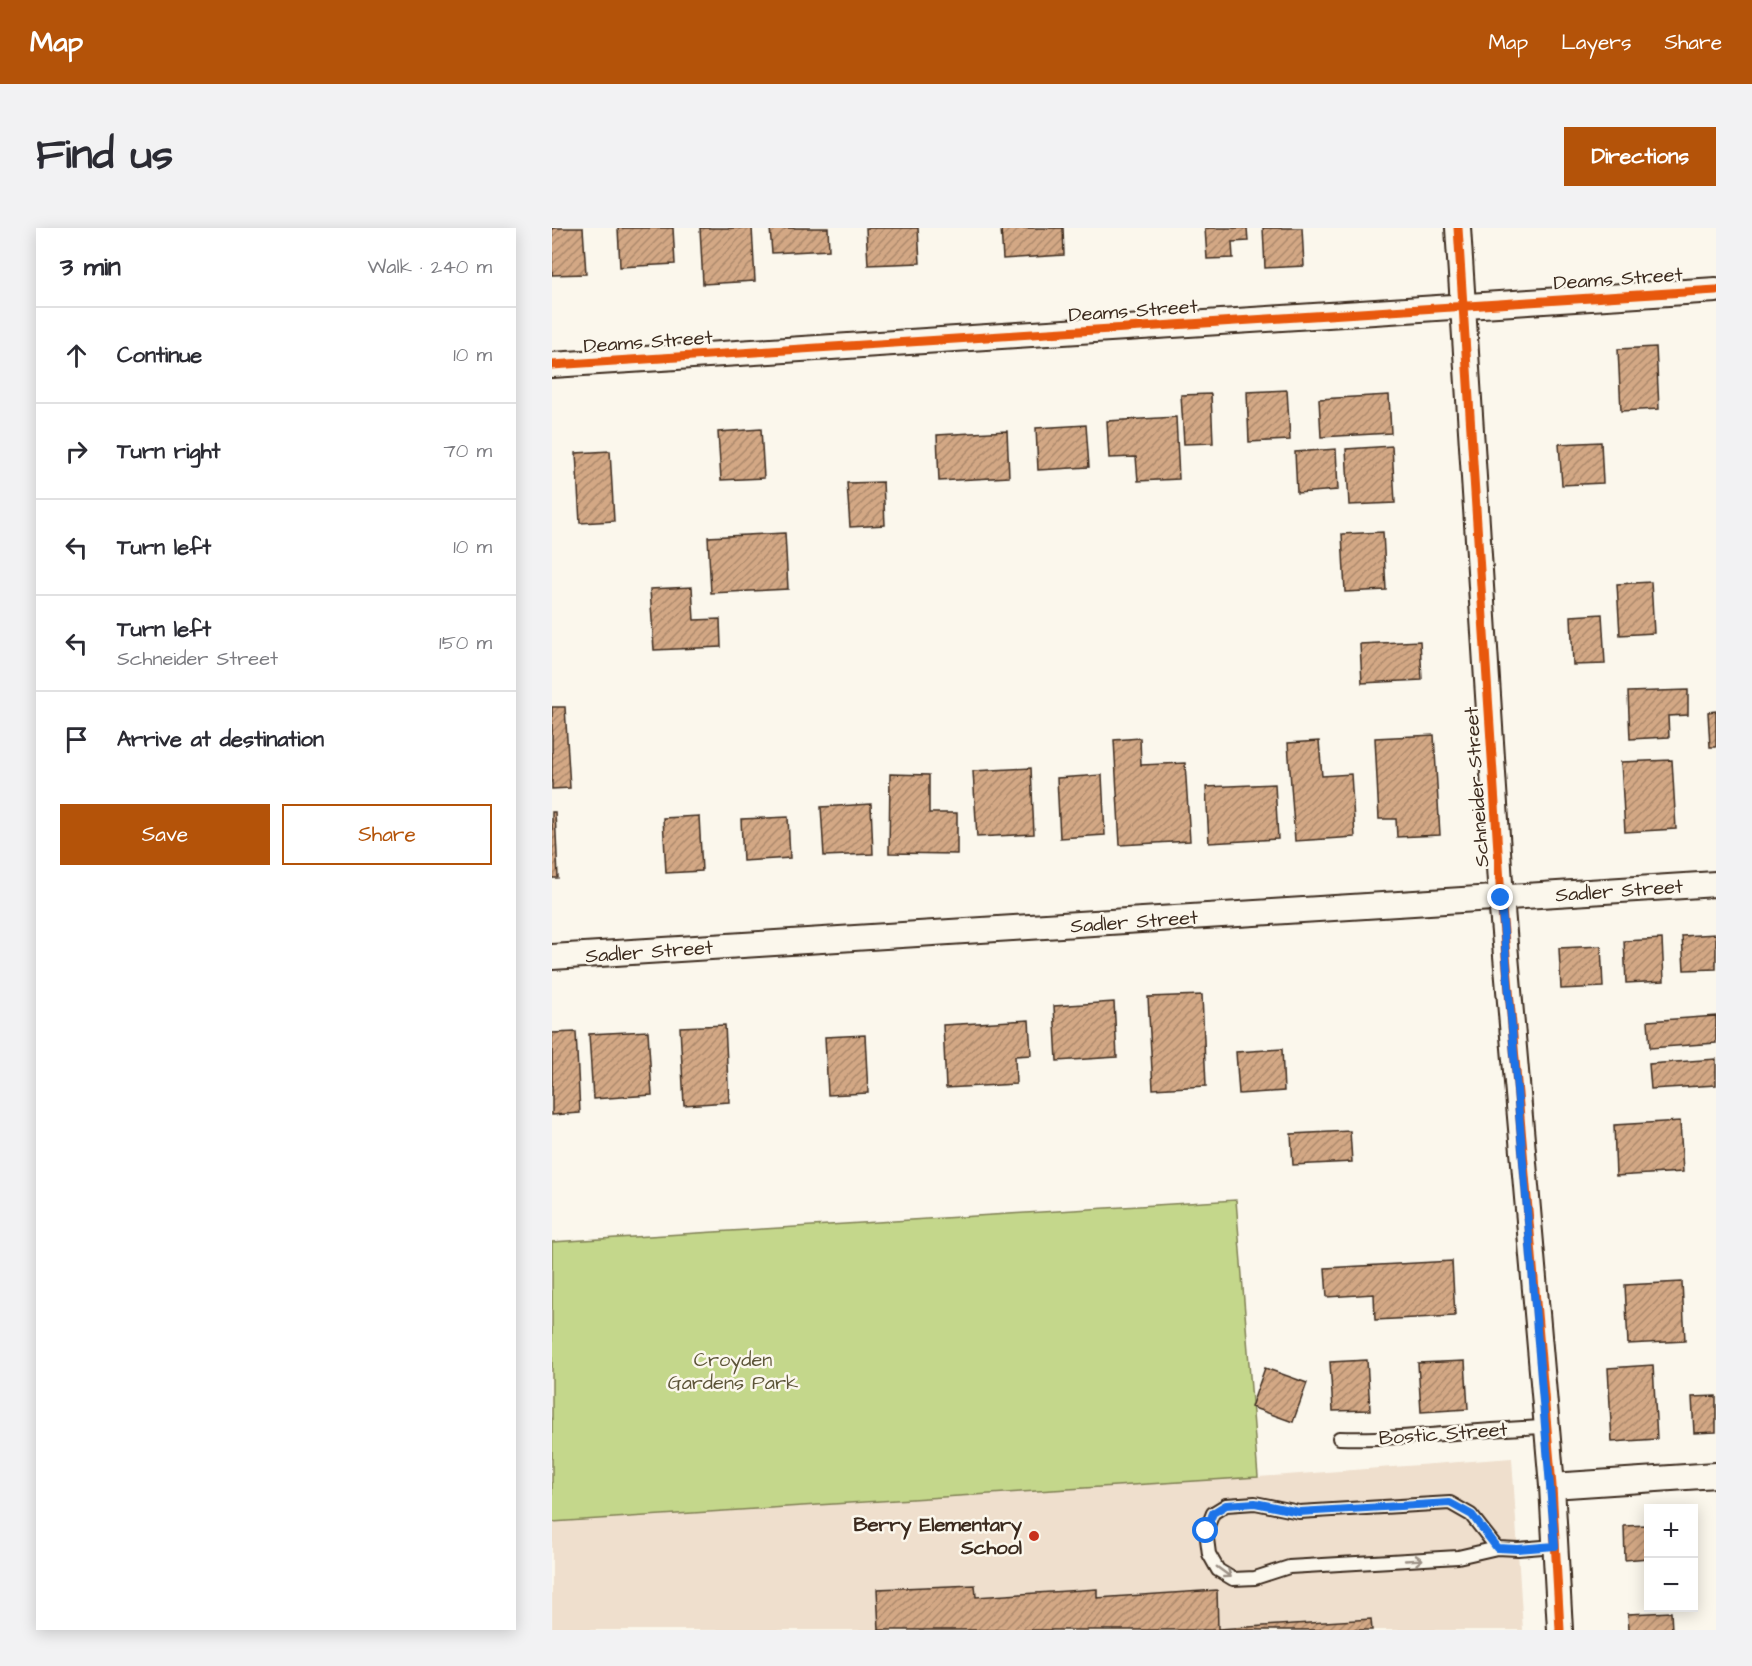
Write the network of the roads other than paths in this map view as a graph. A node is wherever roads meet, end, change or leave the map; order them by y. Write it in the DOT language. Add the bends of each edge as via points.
graph roads {
  1 [pos="1458,228"];
  2 [pos="1716,290"];
  3 [pos="1463,306"];
  4 [pos="552,365"];
  5 [pos="1716,884"];
  6 [pos="1501,898"];
  7 [pos="552,957"];
  8 [pos="1546,1427"];
  9 [pos="1339,1438"];
  10 [pos="1716,1475"];
  11 [pos="1552,1486"];
  12 [pos="1555,1546"];
  13 [pos="1497,1548"];
  14 [pos="1560,1630"];
  1 -- 3 [label="street, Schneider Street"];
  2 -- 3 [label="street, Deams Street"];
  3 -- 4 [label="street, Deams Street"];
  3 -- 6 [label="street, Schneider Street"];
  5 -- 6 [label="street, Sadler Street"];
  6 -- 7 [label="street, Sadler Street"];
  6 -- 8 [label="street, Schneider Street"];
  8 -- 9 [label="lane, Bostic Street" via="1384,1439"];
  8 -- 11 [label="street, Schneider Street"];
  10 -- 11 [label="street"];
  11 -- 12 [label="street, Schneider Street"];
  12 -- 13 [label="lane"];
  12 -- 14 [label="street, Schneider Street"];
  13 -- 13 [label="lane, one-way" via="1472,1515 1450,1503 1299,1512 1255,1503 1226,1505 1213,1513 1206,1531 1209,1554 1218,1570 1233,1579 1255,1578 1289,1567 1458,1557"];
}
